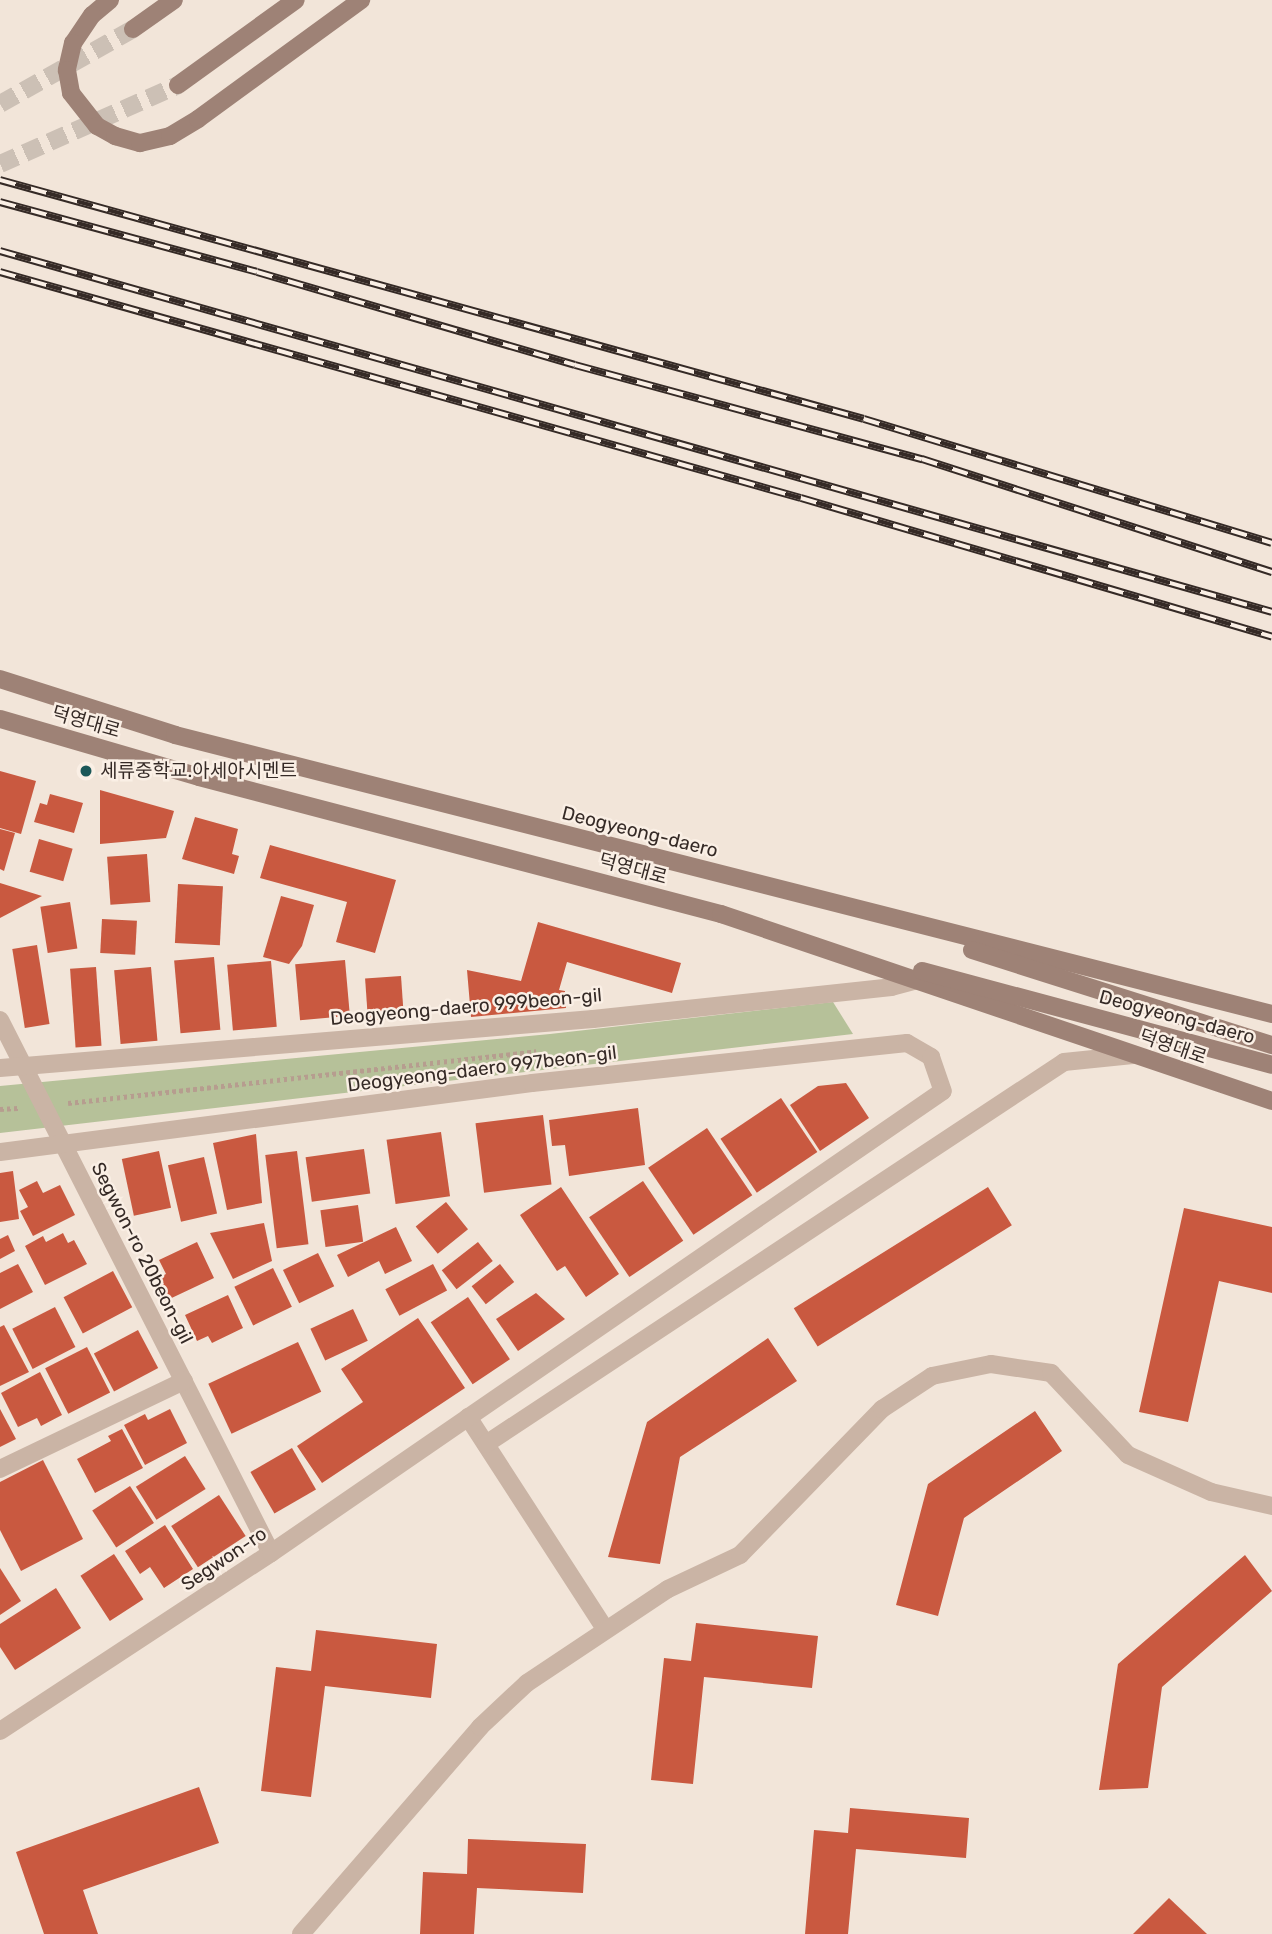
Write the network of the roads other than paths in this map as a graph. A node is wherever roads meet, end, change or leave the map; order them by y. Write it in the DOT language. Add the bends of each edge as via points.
graph roads {
  1 [pos="110,0"];
  2 [pos="174,0"];
  3 [pos="296,0"];
  4 [pos="361,0"];
  5 [pos="133,29"];
  6 [pos="177,85"];
  7 [pos="0,679"];
  8 [pos="0,719"];
  9 [pos="802,895"];
  10 [pos="786,936"];
  11 [pos="925,978"];
  12 [pos="1272,1014"];
  13 [pos="0,1020"];
  14 [pos="1272,1045"];
  15 [pos="1133,1055"];
  16 [pos="23,1065"];
  17 [pos="1272,1065"];
  18 [pos="0,1068"];
  19 [pos="943,1091"];
  20 [pos="1272,1101"];
  21 [pos="62,1144"];
  22 [pos="0,1152"];
  23 [pos="184,1381"];
  24 [pos="468,1417"];
  25 [pos="486,1444"];
  26 [pos="3,1468"];
  27 [pos="1272,1506"];
  28 [pos="271,1553"];
  29 [pos="605,1629"];
  30 [pos="0,1731"];
  31 [pos="301,1934"];
  1 -- 4 [label="main road" via="92,15 73,43 67,70 71,93 97,126 140,143 170,136 198,119"];
  2 -- 5 [label="main road"];
  3 -- 6 [label="main road"];
  7 -- 9 [label="main road, Deogyeong-daero" via="175,735"];
  8 -- 10 [label="main road, 덕영대로" via="199,777 722,914"];
  9 -- 12 [label="main road, Deogyeong-daero"];
  9 -- 14 [label="main road, 덕영대로"];
  10 -- 11 [label="main road, Deogyeong-daero"];
  11 -- 15 [label="main road, 덕영대로"];
  11 -- 16 [label="street, Deogyeong-daero 999beon-gil" via="891,987 568,1021"];
  11 -- 17 [label="main road, Deogyeong-daero"];
  13 -- 16 [label="street, Segwon-ro 20beon-gil"];
  15 -- 20 [label="main road"];
  15 -- 25 [label="street" via="1065,1062"];
  16 -- 18 [label="street, Deogyeong-daero 999beon-gil"];
  16 -- 21 [label="street, Segwon-ro 20beon-gil"];
  19 -- 21 [label="street, Deogyeong-daero 997beon-gil" via="931,1057 907,1042 531,1083"];
  19 -- 24 [label="street, Segwon-ro"];
  21 -- 22 [label="street, Deogyeong-daero 997beon-gil"];
  21 -- 23 [label="street, Segwon-ro 20beon-gil"];
  23 -- 26 [label="street"];
  23 -- 28 [label="street, Segwon-ro 20beon-gil"];
  24 -- 25 [label="street"];
  24 -- 28 [label="street, Segwon-ro"];
  25 -- 29 [label="street"];
  27 -- 29 [label="street" via="1211,1492 1128,1455 1051,1373 991,1364 932,1376 882,1409 740,1555 668,1589"];
  28 -- 30 [label="street, Segwon-ro"];
  29 -- 31 [label="street" via="527,1683 480,1727"];
}
